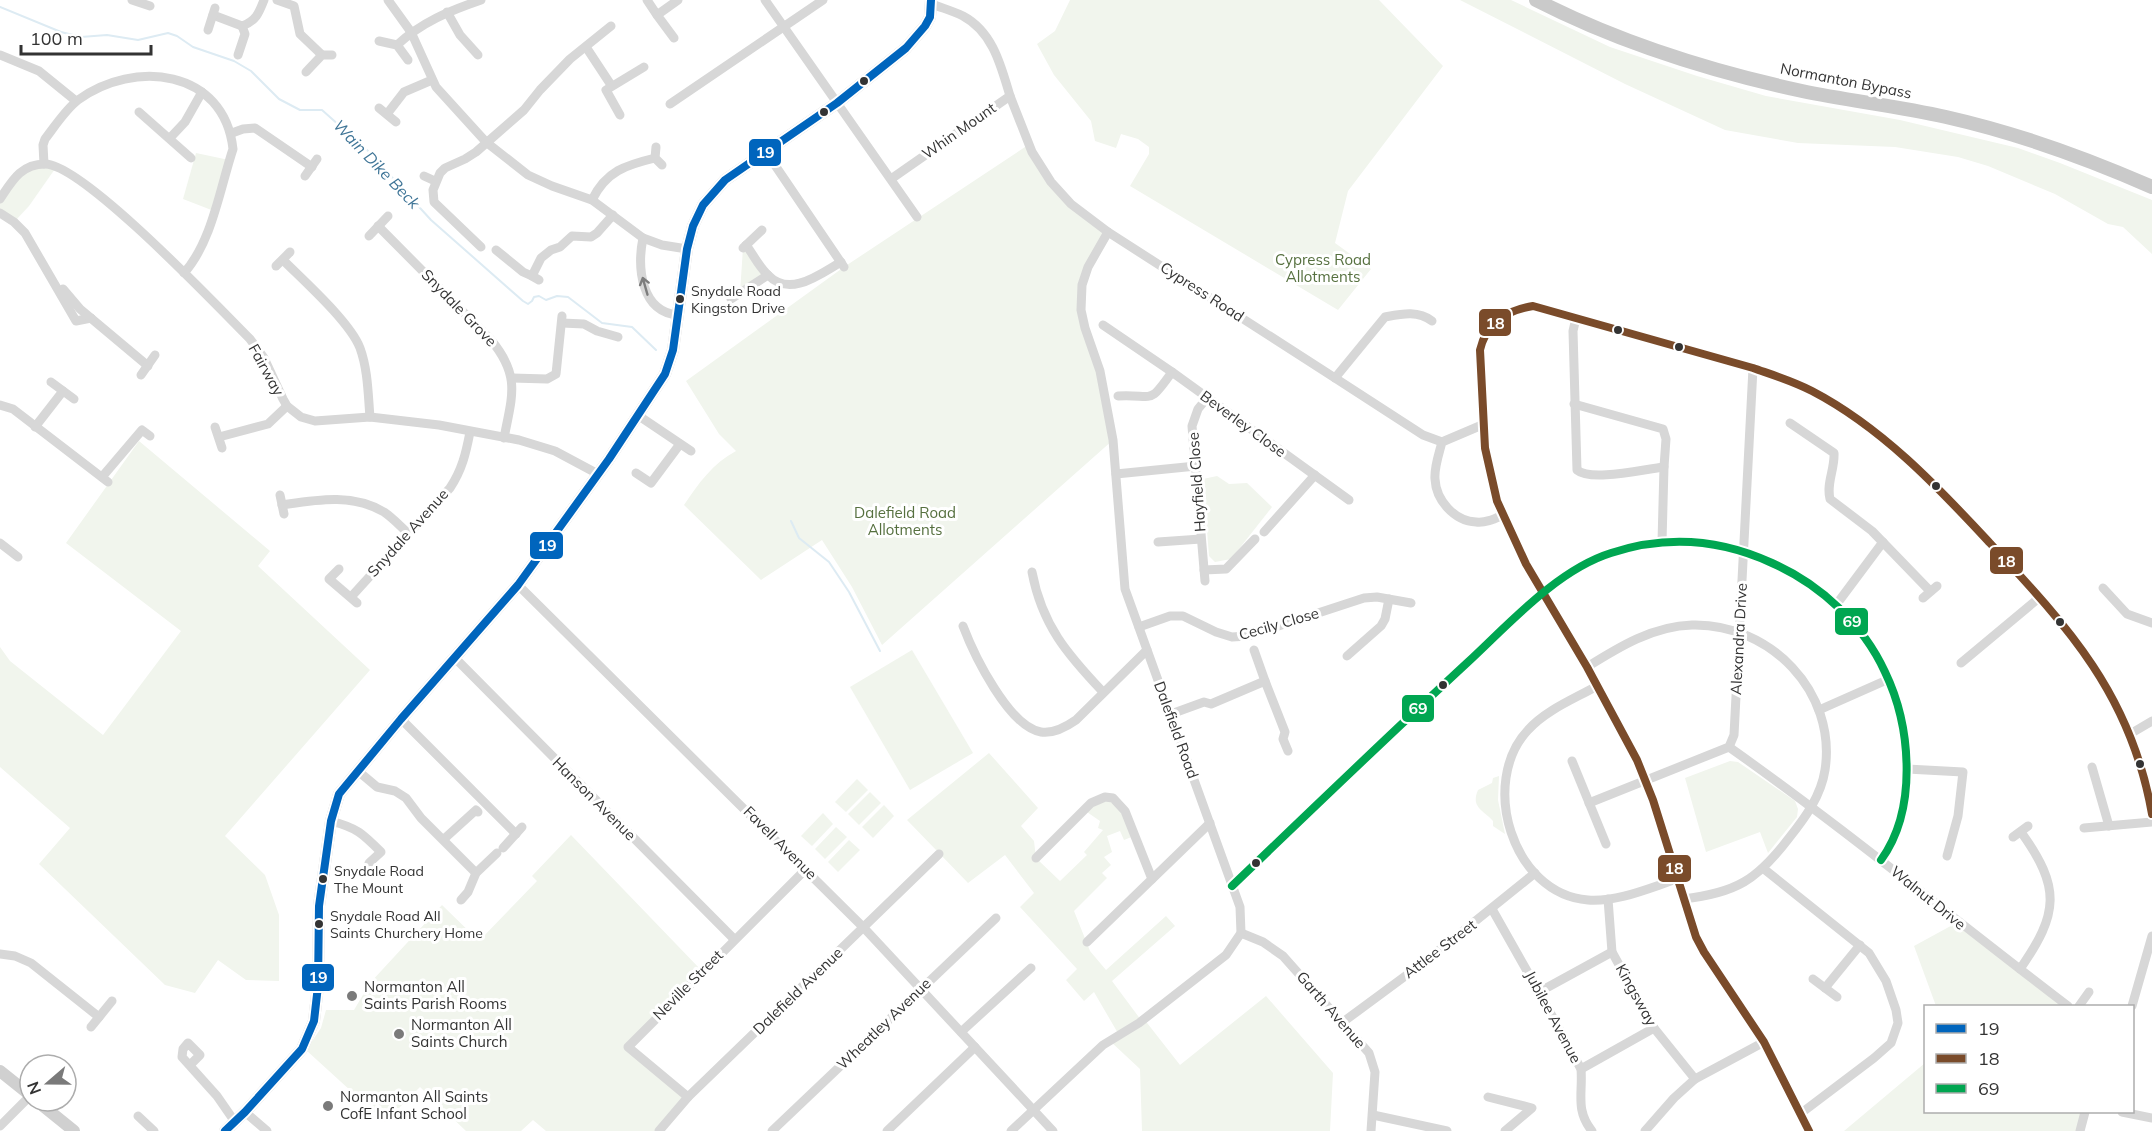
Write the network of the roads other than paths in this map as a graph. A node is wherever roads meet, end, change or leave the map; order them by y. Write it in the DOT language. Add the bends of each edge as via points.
graph roads {
  1 [pos="133,0"];
  2 [pos="264,0"];
  3 [pos="277,0"];
  4 [pos="388,0"];
  5 [pos="481,0"];
  6 [pos="647,0"];
  7 [pos="678,0"];
  8 [pos="765,0"];
  9 [pos="823,0"];
  10 [pos="1536,0"];
  11 [pos="931,2"];
  12 [pos="150,6"];
  13 [pos="447,12"];
  14 [pos="657,15"];
  15 [pos="242,26"];
  16 [pos="611,26"];
  17 [pos="784,27"];
  18 [pos="208,30"];
  19 [pos="411,32"];
  20 [pos="674,38"];
  21 [pos="379,41"];
  22 [pos="397,45"];
  23 [pos="586,47"];
  24 [pos="0,55"];
  25 [pos="238,55"];
  26 [pos="322,55"];
  27 [pos="332,55"];
  28 [pos="478,55"];
  29 [pos="408,60"];
  30 [pos="644,67"];
  31 [pos="306,72"];
  32 [pos="432,80"];
  33 [pos="611,85"];
  34 [pos="202,92"];
  35 [pos="1010,96"];
  36 [pos="76,101"];
  37 [pos="837,103"];
  38 [pos="670,104"];
  39 [pos="140,112"];
  40 [pos="620,115"];
  41 [pos="396,122"];
  42 [pos="232,133"];
  43 [pos="170,138"];
  44 [pos="486,142"];
  45 [pos="766,152"];
  46 [pos="658,157"];
  47 [pos="191,158"];
  48 [pos="317,159"];
  49 [pos="44,164"];
  50 [pos="312,168"];
  51 [pos="305,176"];
  52 [pos="424,176"];
  53 [pos="891,179"];
  54 [pos="435,182"];
  55 [pos="2152,187"];
  56 [pos="0,199"];
  57 [pos="592,200"];
  58 [pos="0,213"];
  59 [pos="613,215"];
  60 [pos="388,216"];
  61 [pos="917,217"];
  62 [pos="378,226"];
  63 [pos="762,230"];
  64 [pos="1108,232"];
  65 [pos="369,236"];
  66 [pos="643,238"];
  67 [pos="481,248"];
  68 [pos="687,249"];
  69 [pos="496,250"];
  70 [pos="283,259"];
  71 [pos="184,273"];
  72 [pos="768,275"];
  73 [pos="732,294"];
  74 [pos="678,315"];
  75 [pos="1576,318"];
  76 [pos="1432,321"];
  77 [pos="1102,325"];
  78 [pos="618,337"];
  79 [pos="155,355"];
  80 [pos="148,366"];
  81 [pos="1753,368"];
  82 [pos="1172,372"];
  83 [pos="141,375"];
  84 [pos="512,378"];
  85 [pos="1335,378"];
  86 [pos="51,382"];
  87 [pos="63,391"];
  88 [pos="1118,396"];
  89 [pos="1207,398"];
  90 [pos="74,399"];
  91 [pos="1574,404"];
  92 [pos="0,405"];
  93 [pos="287,406"];
  94 [pos="639,416"];
  95 [pos="370,417"];
  96 [pos="1790,423"];
  97 [pos="1482,425"];
  98 [pos="35,427"];
  99 [pos="215,427"];
  100 [pos="470,432"];
  101 [pos="150,436"];
  102 [pos="219,437"];
  103 [pos="504,438"];
  104 [pos="1442,442"];
  105 [pos="680,444"];
  106 [pos="222,447"];
  107 [pos="691,451"];
  108 [pos="1196,466"];
  109 [pos="1664,467"];
  110 [pos="636,473"];
  111 [pos="598,474"];
  112 [pos="1116,474"];
  113 [pos="1315,475"];
  114 [pos="1349,500"];
  115 [pos="282,505"];
  116 [pos="1503,515"];
  117 [pos="1264,532"];
  118 [pos="408,534"];
  119 [pos="13,539"];
  120 [pos="1202,539"];
  121 [pos="1255,539"];
  122 [pos="1662,542"];
  123 [pos="1883,542"];
  124 [pos="1165,545"];
  125 [pos="3,546"];
  126 [pos="1743,552"];
  127 [pos="18,557"];
  128 [pos="339,569"];
  129 [pos="1204,570"];
  130 [pos="1032,572"];
  131 [pos="1205,581"];
  132 [pos="518,585"];
  133 [pos="2103,588"];
  134 [pos="1930,592"];
  135 [pos="1543,593"];
  136 [pos="2040,597"];
  137 [pos="1389,599"];
  138 [pos="1411,603"];
  139 [pos="1836,605"];
  140 [pos="2152,623"];
  141 [pos="963,626"];
  142 [pos="1138,627"];
  143 [pos="1739,633"];
  144 [pos="1147,650"];
  145 [pos="1254,650"];
  146 [pos="1347,656"];
  147 [pos="455,658"];
  148 [pos="1961,663"];
  149 [pos="1587,667"];
  150 [pos="1889,679"];
  151 [pos="1265,681"];
  152 [pos="1597,686"];
  153 [pos="1103,692"];
  154 [pos="1819,710"];
  155 [pos="1171,714"];
  156 [pos="401,718"];
  157 [pos="2152,722"];
  158 [pos="2130,734"];
  159 [pos="1729,747"];
  160 [pos="1288,750"];
  161 [pos="1572,762"];
  162 [pos="2092,767"];
  163 [pos="1907,769"];
  164 [pos="358,771"];
  165 [pos="1646,779"];
  166 [pos="1589,803"];
  167 [pos="1812,806"];
  168 [pos="478,812"];
  169 [pos="2152,814"];
  170 [pos="331,821"];
  171 [pos="2152,822"];
  172 [pos="1210,823"];
  173 [pos="2109,826"];
  174 [pos="2084,828"];
  175 [pos="2021,832"];
  176 [pos="444,840"];
  177 [pos="1606,844"];
  178 [pos="939,854"];
  179 [pos="1947,855"];
  180 [pos="1036,858"];
  181 [pos="1881,860"];
  182 [pos="369,863"];
  183 [pos="806,869"];
  184 [pos="1764,869"];
  185 [pos="476,873"];
  186 [pos="1535,873"];
  187 [pos="1152,879"];
  188 [pos="1677,879"];
  189 [pos="1232,886"];
  190 [pos="1608,899"];
  191 [pos="461,900"];
  192 [pos="1683,900"];
  193 [pos="1492,909"];
  194 [pos="996,918"];
  195 [pos="864,928"];
  196 [pos="1241,933"];
  197 [pos="2152,936"];
  198 [pos="734,939"];
  199 [pos="1087,942"];
  200 [pos="1860,945"];
  201 [pos="2151,950"];
  202 [pos="1612,952"];
  203 [pos="0,954"];
  204 [pos="1031,968"];
  205 [pos="2020,969"];
  206 [pos="1813,979"];
  207 [pos="1825,988"];
  208 [pos="921,989"];
  209 [pos="1539,992"];
  210 [pos="2089,992"];
  211 [pos="1837,997"];
  212 [pos="112,1001"];
  213 [pos="2067,1005"];
  214 [pos="2080,1005"];
  215 [pos="2132,1005"];
  216 [pos="99,1017"];
  217 [pos="1343,1022"];
  218 [pos="91,1027"];
  219 [pos="1654,1028"];
  220 [pos="961,1032"];
  221 [pos="1764,1042"];
  222 [pos="975,1047"];
  223 [pos="190,1065"];
  224 [pos="1581,1069"];
  225 [pos="0,1071"];
  226 [pos="1695,1079"];
  227 [pos="18,1086"];
  228 [pos="688,1097"];
  229 [pos="1488,1097"];
  230 [pos="18,1108"];
  231 [pos="1034,1110"];
  232 [pos="245,1112"];
  233 [pos="52,1113"];
  234 [pos="2085,1113"];
  235 [pos="2127,1113"];
  236 [pos="1800,1114"];
  237 [pos="138,1116"];
  238 [pos="1372,1116"];
  239 [pos="2152,1118"];
  240 [pos="235,1122"];
  241 [pos="0,1126"];
  242 [pos="1647,1130"];
  243 [pos="74,1131"];
  244 [pos="154,1131"];
  245 [pos="225,1131"];
  246 [pos="267,1131"];
  247 [pos="659,1131"];
  248 [pos="772,1131"];
  249 [pos="887,1131"];
  250 [pos="1011,1131"];
  251 [pos="1053,1131"];
  252 [pos="1371,1131"];
  253 [pos="1447,1131"];
  254 [pos="1505,1131"];
  255 [pos="1592,1131"];
  256 [pos="1809,1131"];
  257 [pos="2079,1131"];
  1 -- 12 [label="street"];
  2 -- 15 [label="street" via="258,15"];
  3 -- 26 [label="street" via="294,6 300,34"];
  4 -- 19 [label="street"];
  5 -- 13 [label="street"];
  6 -- 14 [label="street"];
  7 -- 14 [label="street"];
  8 -- 17 [label="street"];
  9 -- 17 [label="street"];
  10 -- 55 [label="main road, Normanton Bypass" via="1677,59 2001,132"];
  11 -- 35 [label="street, Whin Mount" via="964,16 984,33 993,45"];
  11 -- 37 [label="street" via="930,17 914,41"];
  13 -- 19 [label="street"];
  13 -- 28 [label="street" via="460,36 473,43"];
  14 -- 20 [label="street"];
  15 -- 18 [label="street" via="214,11"];
  15 -- 25 [label="street" via="245,34"];
  16 -- 23 [label="street"];
  17 -- 37 [label="street"];
  17 -- 38 [label="street"];
  19 -- 22 [label="street"];
  19 -- 32 [label="street"];
  21 -- 22 [label="street"];
  22 -- 29 [label="street"];
  23 -- 33 [label="street"];
  23 -- 44 [label="street" via="570,58 524,110"];
  24 -- 36 [label="street" via="39,71"];
  26 -- 27 [label="street"];
  26 -- 31 [label="street"];
  30 -- 33 [label="street"];
  32 -- 41 [label="street" via="404,92 383,111"];
  32 -- 44 [label="street"];
  33 -- 40 [label="street" via="606,90"];
  34 -- 36 [label="street" via="166,76 139,76 115,81"];
  34 -- 42 [label="street" via="218,106"];
  34 -- 43 [label="street" via="185,122"];
  35 -- 53 [label="street, Whin Mount"];
  35 -- 64 [label="street, Cypress Road" via="1028,144 1051,182 1071,204"];
  36 -- 49 [label="street" via="45,139"];
  37 -- 45 [label="street"];
  37 -- 53 [label="street"];
  39 -- 43 [label="street"];
  42 -- 50 [label="street" via="255,128"];
  42 -- 71 [label="street" via="233,149 206,237"];
  43 -- 47 [label="street"];
  44 -- 54 [label="street" via="471,156 445,168"];
  44 -- 57 [label="street" via="528,175"];
  45 -- 68 [label="street" via="714,191 693,226"];
  45 -- 72 [label="street" via="842,265 806,283 782,282"];
  46 -- 57 [label="street" via="616,172 602,183"];
  48 -- 50 [label="street"];
  49 -- 56 [label="street" via="22,170"];
  49 -- 71 [label="street, Fairway" via="64,170 102,199"];
  50 -- 51 [label="street"];
  52 -- 54 [label="street"];
  53 -- 61 [label="street"];
  54 -- 67 [label="street" via="434,202"];
  57 -- 59 [label="street"];
  58 -- 80 [label="street" via="25,233 76,321 91,318"];
  59 -- 66 [label="street"];
  59 -- 69 [label="street" via="591,237 572,236 541,258 536,278"];
  60 -- 62 [label="street"];
  62 -- 65 [label="street"];
  62 -- 84 [label="street, Snydale Grove" via="491,340 505,358"];
  63 -- 72 [label="street" via="744,246"];
  64 -- 85 [label="street, Cypress Road"];
  64 -- 112 [label="street, Dalefield Road" via="1088,267 1082,285 1081,310 1104,387"];
  66 -- 68 [label="street"];
  74 -- 66 [label="street, one-way" via="667,314 649,299 639,257"];
  68 -- 74 [label="street"];
  70 -- 95 [label="street" via="356,339 367,382"];
  71 -- 93 [label="street, Fairway" via="257,348"];
  72 -- 73 [label="street"];
  74 -- 94 [label="street" via="665,374"];
  75 -- 81 [label="street"];
  75 -- 91 [label="street"];
  75 -- 97 [label="street" via="1533,306 1510,312 1494,322 1480,350"];
  76 -- 85 [label="street" via="1412,313 1385,317"];
  77 -- 82 [label="street, Beverley Close"];
  78 -- 84 [label="street" via="562,320 556,374 547,379"];
  79 -- 80 [label="street"];
  80 -- 83 [label="street"];
  81 -- 126 [label="street, Alexandra Drive"];
  81 -- 136 [label="street" via="1811,390 1875,432 1924,475"];
  82 -- 88 [label="street" via="1149,398"];
  82 -- 89 [label="street, Beverley Close"];
  84 -- 103 [label="street, Snydale Grove"];
  85 -- 104 [label="street, Cypress Road" via="1423,435"];
  86 -- 87 [label="street"];
  87 -- 90 [label="street"];
  87 -- 98 [label="street"];
  89 -- 108 [label="street, Hayfield Close" via="1192,426"];
  89 -- 113 [label="street, Beverley Close"];
  91 -- 109 [label="street" via="1663,429"];
  91 -- 109 [label="street" via="1575,464 1581,474"];
  92 -- 98 [label="street" via="13,409"];
  93 -- 95 [label="street, Fairway" via="301,417 315,421"];
  93 -- 102 [label="street" via="268,424"];
  94 -- 105 [label="street"];
  94 -- 111 [label="street"];
  95 -- 100 [label="street, Fairway"];
  96 -- 123 [label="street" via="1834,453 1830,499"];
  97 -- 104 [label="street"];
  97 -- 116 [label="street" via="1489,472"];
  98 -- 101 [label="street" via="105,480 142,430"];
  99 -- 102 [label="street"];
  100 -- 103 [label="street, Fairway"];
  100 -- 118 [label="street, Snydale Avenue" via="459,476"];
  102 -- 106 [label="street"];
  103 -- 111 [label="street, Fairway" via="555,451"];
  104 -- 116 [label="street" via="1435,478 1444,504 1454,514 1472,522"];
  105 -- 107 [label="street"];
  105 -- 110 [label="street" via="651,483"];
  108 -- 112 [label="street"];
  108 -- 120 [label="street, Hayfield Close"];
  109 -- 122 [label="street"];
  111 -- 132 [label="street"];
  112 -- 142 [label="street, Dalefield Road" via="1125,589"];
  113 -- 114 [label="street, Beverley Close"];
  113 -- 117 [label="street"];
  115 -- 118 [label="street" via="351,500 384,512"];
  116 -- 135 [label="street"];
  118 -- 128 [label="street, Snydale Avenue" via="354,600 329,579"];
  119 -- 125 [label="street"];
  120 -- 124 [label="street"];
  120 -- 129 [label="street, Hayfield Close"];
  121 -- 129 [label="street" via="1226,569"];
  122 -- 126 [label="street" via="1718,544"];
  122 -- 135 [label="street" via="1609,553"];
  123 -- 134 [label="street"];
  123 -- 139 [label="street"];
  125 -- 127 [label="street"];
  126 -- 139 [label="street" via="1805,580"];
  126 -- 143 [label="street, Alexandra Drive"];
  129 -- 131 [label="street, Hayfield Close"];
  130 -- 153 [label="street" via="1049,626 1074,662"];
  132 -- 147 [label="street"];
  132 -- 183 [label="street, Favell Avenue"];
  133 -- 140 [label="street" via="2127,614"];
  135 -- 149 [label="street"];
  135 -- 189 [label="street"];
  136 -- 148 [label="street"];
  136 -- 158 [label="street" via="2091,662"];
  137 -- 138 [label="street, Cecily Close"];
  137 -- 142 [label="street, Cecily Close" via="1364,598 1248,636 1232,637 1183,616 1170,616"];
  137 -- 146 [label="street" via="1381,626"];
  139 -- 150 [label="street" via="1867,641"];
  141 -- 153 [label="street" via="986,675 1026,726 1041,732 1065,728"];
  142 -- 144 [label="street, Dalefield Road"];
  143 -- 149 [label="street" via="1713,626 1666,629 1629,643"];
  143 -- 154 [label="street" via="1768,646 1794,667"];
  143 -- 159 [label="street, Alexandra Drive" via="1734,735"];
  144 -- 153 [label="street"];
  144 -- 155 [label="street, Dalefield Road"];
  145 -- 151 [label="street"];
  147 -- 156 [label="street"];
  147 -- 198 [label="street, Hanson Avenue"];
  149 -- 152 [label="street"];
  150 -- 154 [label="street"];
  150 -- 163 [label="street" via="1905,732"];
  151 -- 155 [label="street" via="1211,704 1204,702"];
  151 -- 160 [label="street"];
  152 -- 165 [label="street"];
  152 -- 186 [label="street" via="1536,722 1517,744 1508,766 1509,822 1518,851"];
  154 -- 167 [label="street" via="1826,754 1822,781"];
  155 -- 172 [label="street, Dalefield Road"];
  156 -- 164 [label="street"];
  156 -- 185 [label="street" via="519,830"];
  157 -- 158 [label="street"];
  158 -- 169 [label="street"];
  159 -- 165 [label="street"];
  159 -- 167 [label="street, Walnut Drive"];
  161 -- 166 [label="street"];
  162 -- 173 [label="street"];
  163 -- 179 [label="street" via="1963,772 1958,816"];
  163 -- 181 [label="street" via="1900,818"];
  164 -- 170 [label="street" via="339,794"];
  164 -- 176 [label="street" via="377,787 400,794"];
  165 -- 166 [label="street"];
  165 -- 188 [label="street"];
  166 -- 177 [label="street"];
  167 -- 181 [label="street, Walnut Drive"];
  167 -- 184 [label="street"];
  168 -- 176 [label="street"];
  170 -- 182 [label="street" via="360,831 381,852"];
  170 -- 232 [label="street" via="318,919 314,1022 302,1049"];
  171 -- 173 [label="street"];
  172 -- 187 [label="street"];
  172 -- 189 [label="street, Dalefield Road"];
  173 -- 174 [label="street"];
  175 -- 205 [label="street" via="2047,873 2050,898 2044,930"];
  176 -- 185 [label="street"];
  178 -- 195 [label="street, Dalefield Avenue"];
  180 -- 187 [label="street" via="1091,803 1113,798 1125,811"];
  181 -- 205 [label="street, Walnut Drive"];
  183 -- 195 [label="street, Favell Avenue"];
  183 -- 198 [label="street, Neville Street"];
  184 -- 192 [label="street" via="1728,890"];
  184 -- 200 [label="street"];
  185 -- 191 [label="street"];
  186 -- 190 [label="street" via="1569,895 1587,900"];
  186 -- 193 [label="street, Attlee Street"];
  187 -- 199 [label="street"];
  188 -- 190 [label="street"];
  188 -- 192 [label="street"];
  189 -- 196 [label="street, Dalefield Road"];
  190 -- 202 [label="street, Kingsway"];
  192 -- 221 [label="street" via="1704,952"];
  193 -- 209 [label="street, Jubilee Avenue"];
  193 -- 217 [label="street, Attlee Street"];
  194 -- 208 [label="street, Wheatley Avenue"];
  195 -- 208 [label="street, Favell Avenue"];
  195 -- 228 [label="street, Dalefield Avenue"];
  196 -- 217 [label="street, Garth Avenue" via="1283,956"];
  196 -- 231 [label="street" via="1226,955 1139,1023 1103,1045"];
  197 -- 201 [label="street"];
  198 -- 228 [label="street, Neville Street" via="628,1047"];
  200 -- 207 [label="street"];
  200 -- 236 [label="street" via="1878,964 1886,981 1896,1010 1896,1033 1883,1051"];
  201 -- 215 [label="street"];
  202 -- 209 [label="street"];
  202 -- 219 [label="street, Kingsway"];
  203 -- 216 [label="street" via="31,963"];
  204 -- 220 [label="street"];
  205 -- 213 [label="street, Walnut Drive"];
  206 -- 207 [label="street"];
  207 -- 211 [label="street"];
  208 -- 220 [label="street, Favell Avenue"];
  208 -- 248 [label="street, Wheatley Avenue"];
  209 -- 224 [label="street, Jubilee Avenue"];
  210 -- 214 [label="street"];
  212 -- 216 [label="street"];
  216 -- 218 [label="street"];
  217 -- 238 [label="street, Garth Avenue" via="1373,1063"];
  219 -- 224 [label="street"];
  219 -- 226 [label="street, Kingsway"];
  220 -- 222 [label="street, Favell Avenue"];
  221 -- 226 [label="street"];
  221 -- 236 [label="street"];
  222 -- 231 [label="street, Favell Avenue"];
  222 -- 249 [label="street"];
  223 -- 240 [label="street"];
  224 -- 255 [label="street, Jubilee Avenue" via="1580,1108"];
  225 -- 227 [label="street"];
  226 -- 242 [label="street"];
  228 -- 247 [label="street, Dalefield Avenue"];
  229 -- 254 [label="street" via="1532,1108"];
  230 -- 241 [label="street"];
  231 -- 250 [label="street"];
  231 -- 251 [label="street, Favell Avenue"];
  232 -- 240 [label="street"];
  232 -- 246 [label="street"];
  233 -- 243 [label="street"];
  234 -- 257 [label="street"];
  235 -- 239 [label="street"];
  236 -- 256 [label="street"];
  237 -- 244 [label="street"];
  238 -- 252 [label="street, Garth Avenue"];
  238 -- 253 [label="street"];
  240 -- 245 [label="street"];
}
